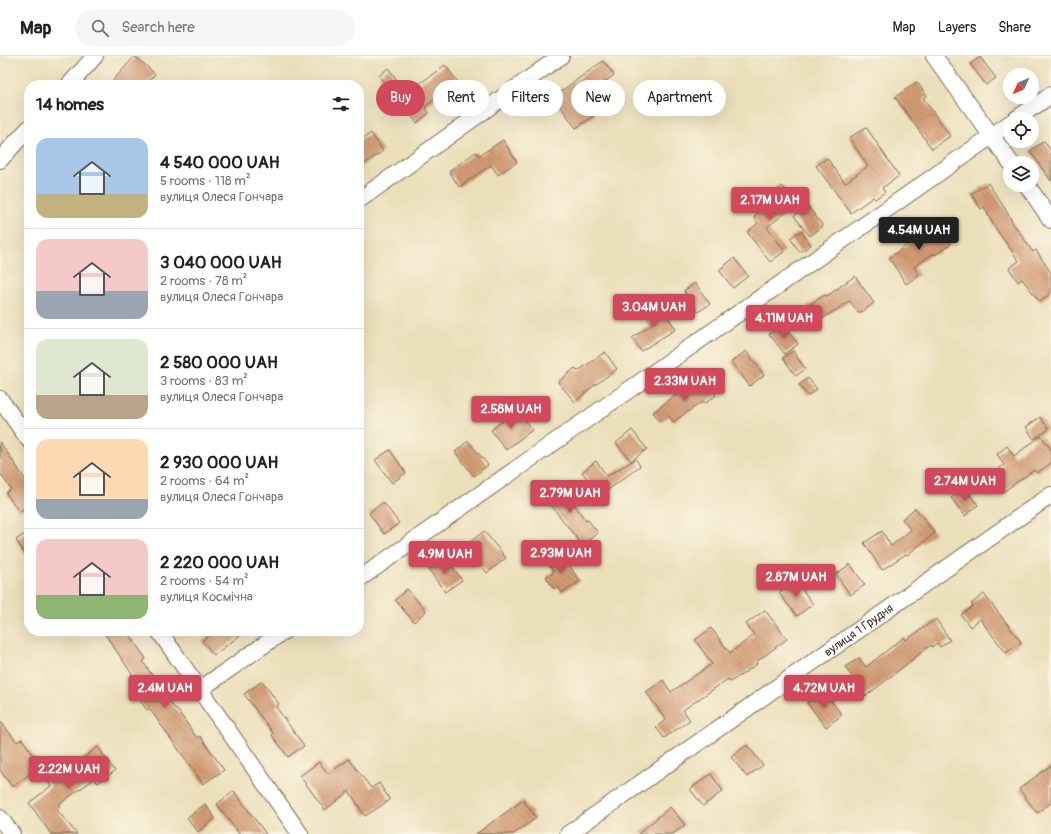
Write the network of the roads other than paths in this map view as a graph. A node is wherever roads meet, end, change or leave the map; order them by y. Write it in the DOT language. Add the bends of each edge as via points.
graph roads {
  1 [pos="95,56"];
  2 [pos="561,56"];
  3 [pos="934,56"];
  4 [pos="73,80"];
  5 [pos="1051,95"];
  6 [pos="1026,112"];
  7 [pos="1003,128"];
  8 [pos="24,134"];
  9 [pos="992,136"];
  10 [pos="1006,156"];
  11 [pos="0,160"];
  12 [pos="1032,192"];
  13 [pos="364,196"];
  14 [pos="1051,220"];
  15 [pos="0,399"];
  16 [pos="24,432"];
  17 [pos="1051,495"];
  18 [pos="364,576"];
  19 [pos="162,636"];
  20 [pos="277,636"];
  21 [pos="199,690"];
  22 [pos="0,818"];
  23 [pos="12,834"];
  24 [pos="300,834"];
  25 [pos="568,834"];
  1 -- 4 [label="street"];
  2 -- 13 [label="street"];
  3 -- 9 [label="street"];
  5 -- 6 [label="street"];
  7 -- 9 [label="street"];
  8 -- 11 [label="street"];
  9 -- 10 [label="street"];
  9 -- 18 [label="street"];
  12 -- 14 [label="street"];
  15 -- 16 [label="street"];
  17 -- 25 [label="street, вулиця 1 Грудня"];
  19 -- 21 [label="street"];
  20 -- 21 [label="street"];
  21 -- 24 [label="street"];
  22 -- 23 [label="street"];
}
